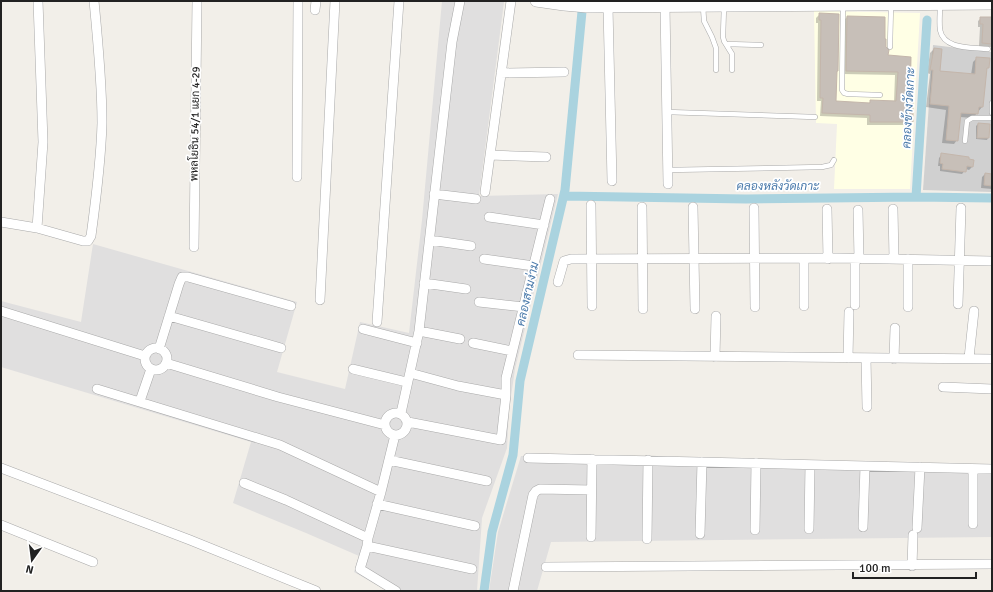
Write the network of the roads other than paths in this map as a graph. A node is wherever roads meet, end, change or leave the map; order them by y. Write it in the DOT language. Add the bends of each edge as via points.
graph roads {
  1 [pos="38,1"];
  2 [pos="94,1"];
  3 [pos="197,1"];
  4 [pos="298,1"];
  5 [pos="334,1"];
  6 [pos="399,1"];
  7 [pos="460,1"];
  8 [pos="511,1"];
  9 [pos="539,1"];
  10 [pos="871,3"];
  11 [pos="908,3"];
  12 [pos="659,4"];
  13 [pos="743,4"];
  14 [pos="781,4"];
  15 [pos="992,4"];
  16 [pos="615,5"];
  17 [pos="891,5"];
  18 [pos="940,5"];
  19 [pos="703,6"];
  20 [pos="724,6"];
  21 [pos="843,6"];
  22 [pos="727,44"];
  23 [pos="762,45"];
  24 [pos="890,47"];
  25 [pos="988,49"];
  26 [pos="716,70"];
  27 [pos="732,70"];
  28 [pos="564,72"];
  29 [pos="501,73"];
  30 [pos="880,95"];
  31 [pos="992,103"];
  32 [pos="667,112"];
  33 [pos="992,113"];
  34 [pos="815,117"];
  35 [pos="992,118"];
  36 [pos="965,141"];
  37 [pos="490,155"];
  38 [pos="546,157"];
  39 [pos="834,160"];
  40 [pos="668,170"];
  41 [pos="296,176"];
  42 [pos="612,180"];
  43 [pos="668,184"];
  44 [pos="485,192"];
  45 [pos="434,194"];
  46 [pos="476,199"];
  47 [pos="550,199"];
  48 [pos="591,205"];
  49 [pos="642,207"];
  50 [pos="693,207"];
  51 [pos="754,208"];
  52 [pos="961,208"];
  53 [pos="893,209"];
  54 [pos="827,210"];
  55 [pos="858,210"];
  56 [pos="489,217"];
  57 [pos="1,222"];
  58 [pos="544,225"];
  59 [pos="38,228"];
  60 [pos="430,240"];
  61 [pos="471,246"];
  62 [pos="194,247"];
  63 [pos="828,258"];
  64 [pos="484,259"];
  65 [pos="695,259"];
  66 [pos="755,259"];
  67 [pos="804,259"];
  68 [pos="857,259"];
  69 [pos="894,259"];
  70 [pos="908,259"];
  71 [pos="592,260"];
  72 [pos="643,260"];
  73 [pos="959,260"];
  74 [pos="992,261"];
  75 [pos="534,266"];
  76 [pos="558,282"];
  77 [pos="424,283"];
  78 [pos="466,289"];
  79 [pos="320,300"];
  80 [pos="479,302"];
  81 [pos="958,304"];
  82 [pos="290,306"];
  83 [pos="592,306"];
  84 [pos="804,306"];
  85 [pos="908,306"];
  86 [pos="755,307"];
  87 [pos="524,308"];
  88 [pos="643,309"];
  89 [pos="695,309"];
  90 [pos="1,311"];
  91 [pos="974,311"];
  92 [pos="169,316"];
  93 [pos="716,316"];
  94 [pos="377,322"];
  95 [pos="895,328"];
  96 [pos="363,329"];
  97 [pos="419,331"];
  98 [pos="460,339"];
  99 [pos="417,343"];
  100 [pos="473,343"];
  101 [pos="281,348"];
  102 [pos="159,349"];
  103 [pos="512,351"];
  104 [pos="578,355"];
  105 [pos="145,356"];
  106 [pos="715,357"];
  107 [pos="848,358"];
  108 [pos="866,358"];
  109 [pos="969,358"];
  110 [pos="894,359"];
  111 [pos="992,359"];
  112 [pos="166,363"];
  113 [pos="151,369"];
  114 [pos="353,369"];
  115 [pos="408,377"];
  116 [pos="943,387"];
  117 [pos="97,389"];
  118 [pos="992,389"];
  119 [pos="506,395"];
  120 [pos="140,401"];
  121 [pos="867,407"];
  122 [pos="401,413"];
  123 [pos="408,422"];
  124 [pos="385,425"];
  125 [pos="395,435"];
  126 [pos="528,458"];
  127 [pos="592,459"];
  128 [pos="389,460"];
  129 [pos="648,460"];
  130 [pos="702,462"];
  131 [pos="756,463"];
  132 [pos="810,465"];
  133 [pos="864,466"];
  134 [pos="920,467"];
  135 [pos="1,468"];
  136 [pos="973,468"];
  137 [pos="992,469"];
  138 [pos="487,481"];
  139 [pos="244,483"];
  140 [pos="591,490"];
  141 [pos="381,492"];
  142 [pos="377,504"];
  143 [pos="973,524"];
  144 [pos="1,525"];
  145 [pos="475,526"];
  146 [pos="863,528"];
  147 [pos="809,529"];
  148 [pos="755,530"];
  149 [pos="700,534"];
  150 [pos="591,537"];
  151 [pos="647,539"];
  152 [pos="367,542"];
  153 [pos="93,562"];
  154 [pos="992,564"];
  155 [pos="912,566"];
  156 [pos="546,567"];
  157 [pos="472,569"];
  158 [pos="316,591"];
  159 [pos="396,591"];
  160 [pos="513,591"];
  1 -- 59 [label="street" via="43,142"];
  2 -- 59 [label="street" via="101,70 102,124 91,236 88,241 83,241"];
  3 -- 62 [label="street, พหลโยธิน 54/1 แยก 4-29"];
  4 -- 41 [label="street"];
  5 -- 79 [label="street"];
  6 -- 94 [label="street"];
  7 -- 45 [label="street" via="452,42"];
  8 -- 29 [label="street"];
  9 -- 16 [label="street" via="564,6"];
  10 -- 17 [label="street"];
  10 -- 21 [label="street"];
  11 -- 17 [label="street"];
  11 -- 18 [label="street"];
  12 -- 16 [label="street"];
  12 -- 19 [label="street"];
  12 -- 32 [label="street"];
  13 -- 14 [label="street"];
  13 -- 20 [label="street"];
  14 -- 21 [label="street"];
  15 -- 18 [label="street"];
  16 -- 42 [label="street"];
  17 -- 24 [label="lane"];
  18 -- 25 [label="lane" via="940,30 948,43"];
  19 -- 20 [label="street"];
  19 -- 26 [label="lane" via="704,21 716,48"];
  20 -- 22 [label="lane" via="723,37"];
  21 -- 30 [label="lane" via="842,90 848,94"];
  22 -- 23 [label="lane"];
  22 -- 27 [label="lane" via="732,54"];
  28 -- 29 [label="street"];
  29 -- 37 [label="street"];
  31 -- 33 [label="lane"];
  32 -- 34 [label="lane"];
  32 -- 40 [label="street"];
  35 -- 36 [label="lane" via="972,118 968,121"];
  37 -- 38 [label="street"];
  37 -- 44 [label="street"];
  39 -- 40 [label="lane" via="831,165 822,167"];
  40 -- 43 [label="street"];
  45 -- 46 [label="street"];
  45 -- 60 [label="street"];
  47 -- 58 [label="street"];
  48 -- 71 [label="street"];
  49 -- 72 [label="street"];
  50 -- 65 [label="street"];
  51 -- 66 [label="street"];
  52 -- 73 [label="street"];
  53 -- 69 [label="street"];
  54 -- 63 [label="street"];
  55 -- 68 [label="street"];
  56 -- 58 [label="street"];
  57 -- 59 [label="street"];
  58 -- 75 [label="street"];
  60 -- 61 [label="street"];
  60 -- 77 [label="street"];
  63 -- 67 [label="street"];
  63 -- 68 [label="street"];
  64 -- 75 [label="street"];
  65 -- 66 [label="street"];
  65 -- 72 [label="street"];
  65 -- 89 [label="street"];
  66 -- 67 [label="street"];
  66 -- 86 [label="street"];
  67 -- 84 [label="street"];
  68 -- 69 [label="street"];
  68 -- 107 [label="street"];
  69 -- 70 [label="street"];
  70 -- 73 [label="street"];
  70 -- 85 [label="street"];
  71 -- 72 [label="street"];
  71 -- 76 [label="street" via="564,261"];
  71 -- 83 [label="street"];
  72 -- 88 [label="street"];
  73 -- 74 [label="street"];
  73 -- 81 [label="street"];
  75 -- 87 [label="street"];
  77 -- 78 [label="street"];
  77 -- 97 [label="street"];
  80 -- 87 [label="street"];
  82 -- 92 [label="street" via="182,277"];
  87 -- 103 [label="street"];
  90 -- 105 [label="street"];
  91 -- 109 [label="street"];
  92 -- 101 [label="street"];
  92 -- 102 [label="street"];
  93 -- 106 [label="street"];
  95 -- 110 [label="street"];
  96 -- 99 [label="street"];
  97 -- 98 [label="street"];
  97 -- 99 [label="street"];
  99 -- 115 [label="street"];
  100 -- 103 [label="street"];
  102 -- 105 [label="street" via="149,351"];
  102 -- 112 [label="street" via="164,353"];
  103 -- 119 [label="street" via="506,378"];
  104 -- 106 [label="street"];
  105 -- 113 [label="street" via="146,364"];
  106 -- 107 [label="street"];
  107 -- 108 [label="street"];
  108 -- 110 [label="street"];
  108 -- 121 [label="street"];
  109 -- 110 [label="street"];
  109 -- 111 [label="street"];
  112 -- 113 [label="street" via="158,370"];
  112 -- 124 [label="street" via="278,397"];
  113 -- 120 [label="street"];
  114 -- 115 [label="street"];
  115 -- 119 [label="street"];
  115 -- 122 [label="street"];
  116 -- 118 [label="street"];
  117 -- 120 [label="street"];
  119 -- 123 [label="street" via="502,440"];
  120 -- 141 [label="street" via="280,445"];
  122 -- 123 [label="street"];
  122 -- 124 [label="street" via="389,415"];
  123 -- 125 [label="street" via="403,433"];
  124 -- 125 [label="street" via="387,431"];
  125 -- 128 [label="street"];
  126 -- 127 [label="street"];
  127 -- 129 [label="street"];
  127 -- 140 [label="street"];
  128 -- 138 [label="street"];
  128 -- 141 [label="street"];
  129 -- 130 [label="street"];
  129 -- 151 [label="street"];
  130 -- 131 [label="street"];
  130 -- 149 [label="street"];
  131 -- 132 [label="street"];
  131 -- 148 [label="street"];
  132 -- 133 [label="street"];
  132 -- 147 [label="street"];
  133 -- 134 [label="street"];
  133 -- 146 [label="street"];
  134 -- 136 [label="street"];
  134 -- 155 [label="street"];
  135 -- 158 [label="street"];
  136 -- 137 [label="street"];
  136 -- 143 [label="street"];
  139 -- 152 [label="street" via="286,500"];
  140 -- 150 [label="street"];
  140 -- 160 [label="street" via="536,490 533,494"];
  141 -- 142 [label="street"];
  142 -- 145 [label="street"];
  142 -- 152 [label="street"];
  144 -- 153 [label="street"];
  152 -- 157 [label="street"];
  152 -- 159 [label="street" via="360,569"];
  154 -- 155 [label="street"];
  155 -- 156 [label="street"];
}
